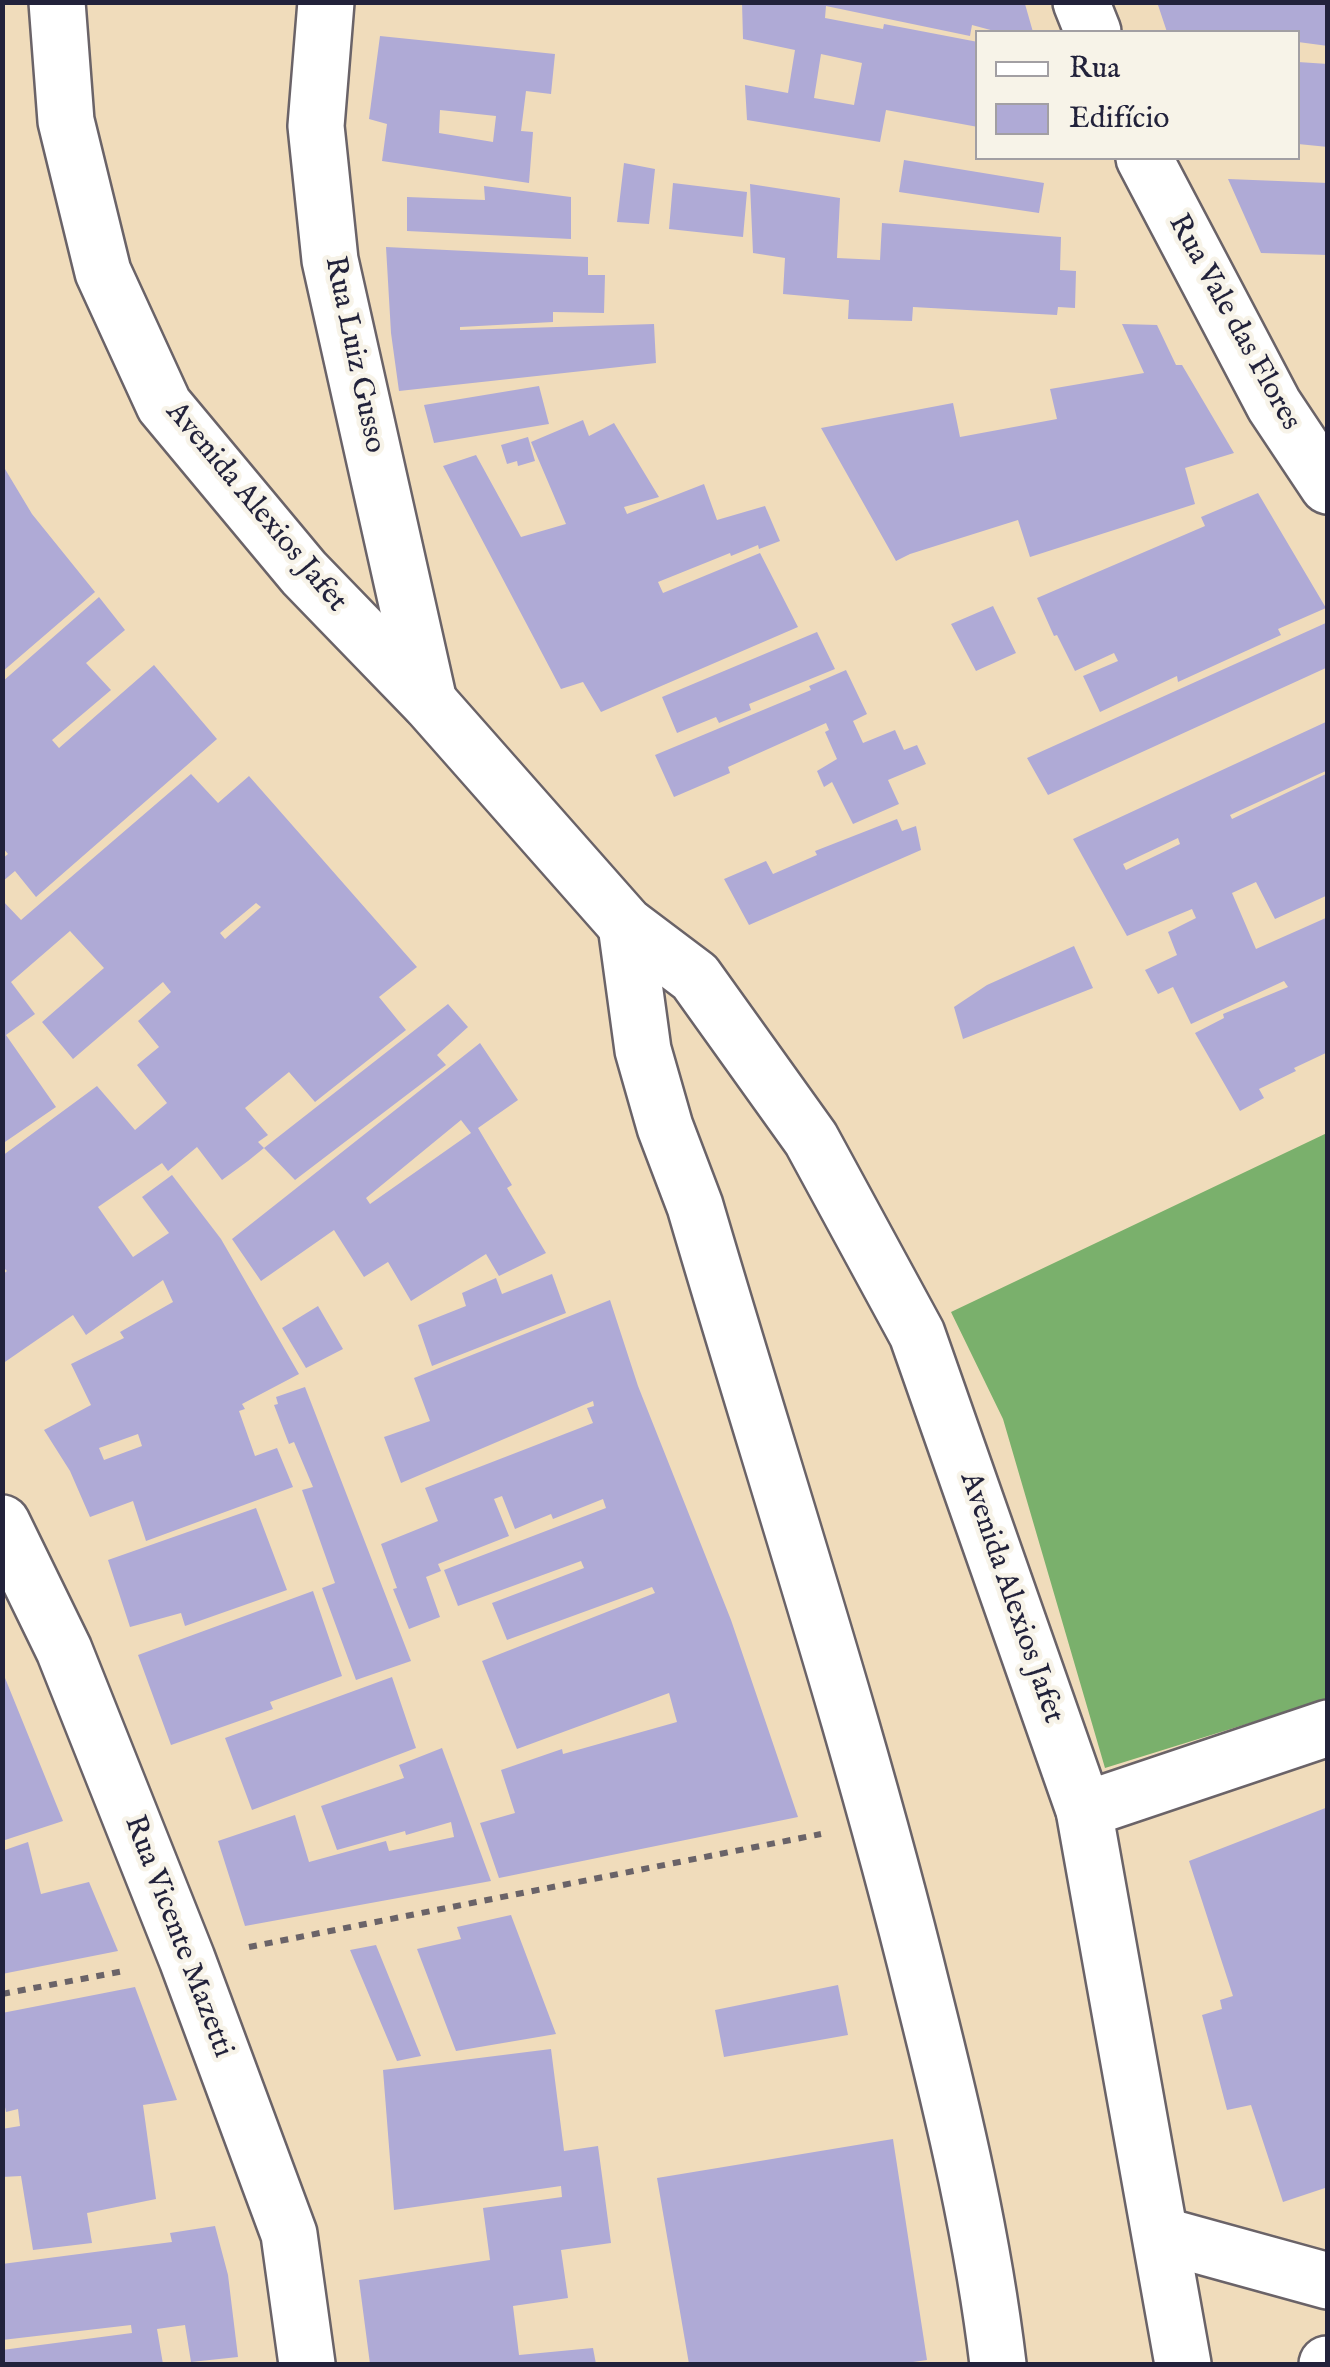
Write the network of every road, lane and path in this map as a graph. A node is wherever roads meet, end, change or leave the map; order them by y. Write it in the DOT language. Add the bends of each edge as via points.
graph roads {
  1 [pos="57,2"];
  2 [pos="326,2"];
  3 [pos="1081,2"];
  4 [pos="1092,30"];
  5 [pos="1145,160"];
  6 [pos="1328,486"];
  7 [pos="429,702"];
  8 [pos="626,924"];
  9 [pos="2,1524"];
  10 [pos="1328,1728"];
  11 [pos="1084,1810"];
  12 [pos="882,1828"];
  13 [pos="187,1959"];
  14 [pos="2,1994"];
  15 [pos="1160,2235"];
  16 [pos="1328,2280"];
  17 [pos="307,2364"];
  18 [pos="998,2364"];
  19 [pos="1183,2364"];
  1 -- 7 [label="street, Avenida Alexios Jafet" via="66,121 103,272 164,405 304,573"];
  2 -- 7 [label="street, Rua Luiz Gusso" via="316,126 330,260"];
  3 -- 4 [label="street"];
  5 -- 6 [label="street, Rua Vale das Flores" via="1274,405"];
  7 -- 8 [label="street, Avenida Alexios Jafet"];
  8 -- 11 [label="street, Avenida Alexios Jafet" via="696,976 750,1050 812,1139 918,1334"];
  8 -- 12 [label="street" via="648,1066"];
  9 -- 13 [label="street, Rua Vicente Mazetti" via="64,1650"];
  10 -- 11 [label="street"];
  11 -- 15 [label="street, Avenida Alexios Jafet"];
  12 -- 13 [label="path" via="838,1831"];
  12 -- 18 [label="street" via="962,2147"];
  13 -- 14 [label="path"];
  13 -- 17 [label="street, Rua Vicente Mazetti" via="289,2234"];
  15 -- 16 [label="street"];
  15 -- 19 [label="street, Avenida Alexios Jafet"];
}
